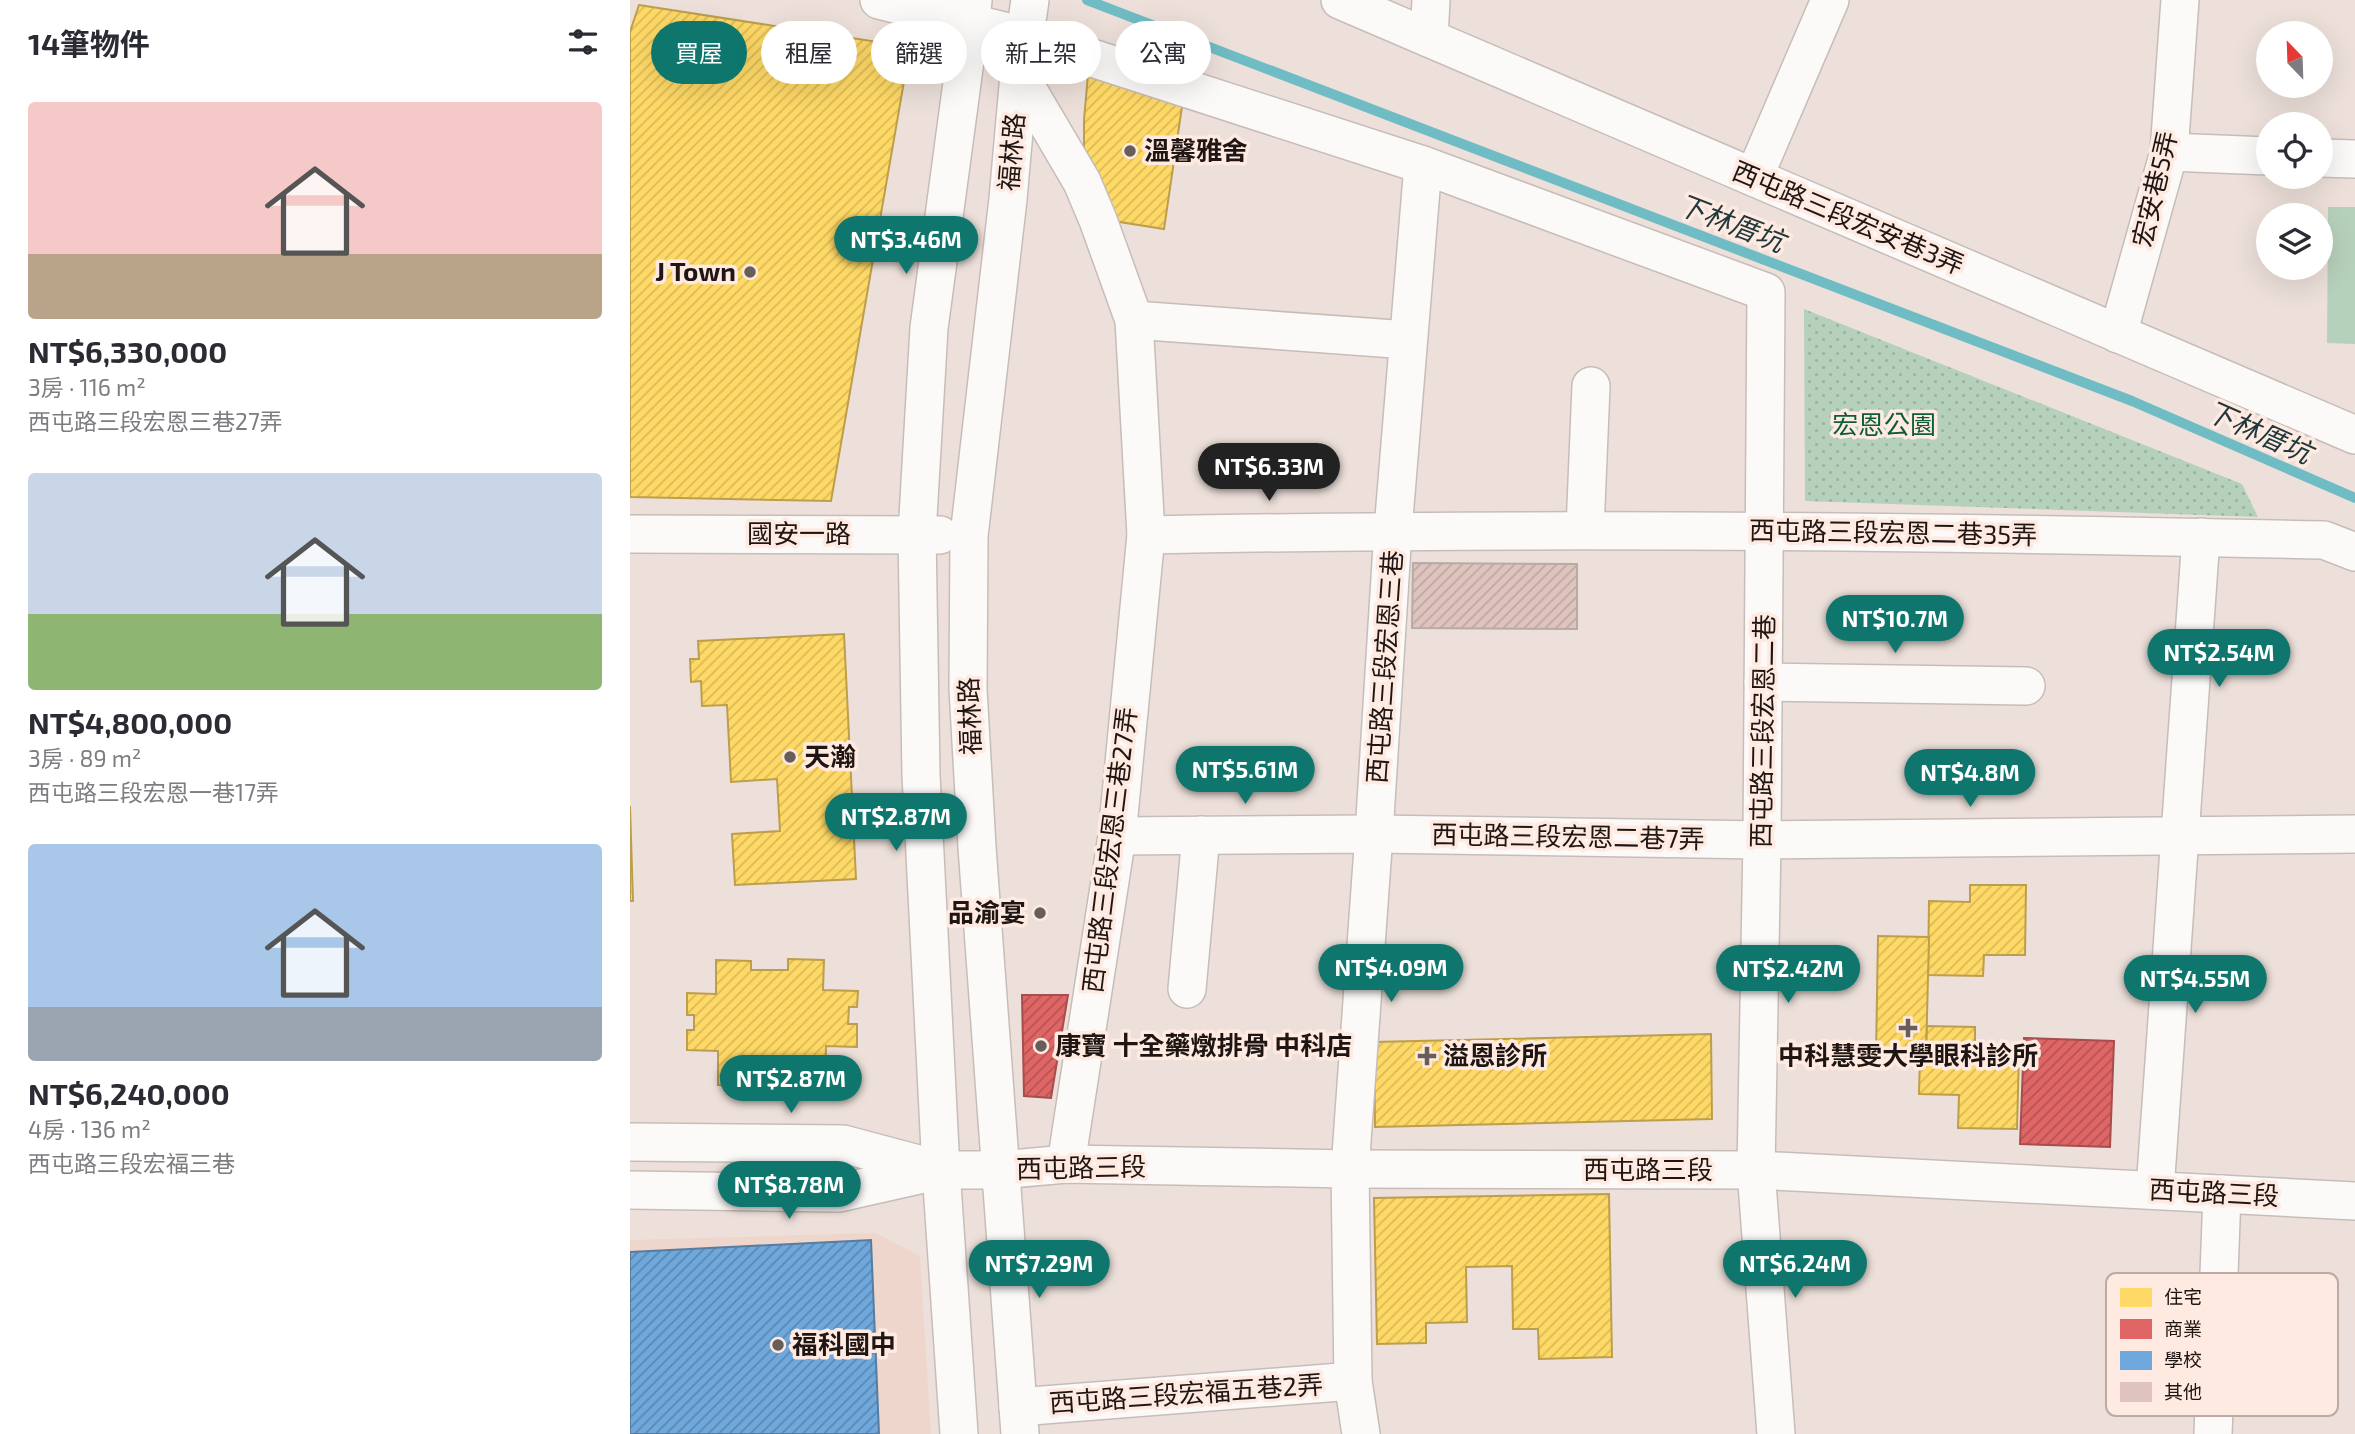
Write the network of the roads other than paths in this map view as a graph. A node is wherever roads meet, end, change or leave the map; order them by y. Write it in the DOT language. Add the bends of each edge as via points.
graph roads {
  1 [pos="879,0"];
  2 [pos="1030,0"];
  3 [pos="1340,0"];
  4 [pos="1431,0"];
  5 [pos="1830,0"];
  6 [pos="2180,0"];
  7 [pos="971,12"];
  8 [pos="990,21"];
  9 [pos="1027,21"];
  10 [pos="1429,38"];
  11 [pos="1101,62"];
  12 [pos="1017,84"];
  13 [pos="1023,84"];
  14 [pos="2169,152"];
  15 [pos="2256,156"];
  16 [pos="2333,158"];
  17 [pos="2355,159"];
  18 [pos="1423,164"];
  19 [pos="1754,177"];
  20 [pos="1134,320"];
  21 [pos="2118,334"];
  22 [pos="1408,340"];
  23 [pos="1591,386"];
  24 [pos="2355,435"];
  25 [pos="1393,530"];
  26 [pos="1585,530"];
  27 [pos="1764,531"];
  28 [pos="630,534"];
  29 [pos="917,534"];
  30 [pos="1146,535"];
  31 [pos="969,536"];
  32 [pos="2201,537"];
  33 [pos="2355,552"];
  34 [pos="1763,682"];
  35 [pos="2026,686"];
  36 [pos="1374,834"];
  37 [pos="2355,834"];
  38 [pos="1201,835"];
  39 [pos="1117,836"];
  40 [pos="2179,836"];
  41 [pos="1762,840"];
  42 [pos="1186,989"];
  43 [pos="630,1142"];
  44 [pos="1066,1164"];
  45 [pos="940,1170"];
  46 [pos="1000,1170"];
  47 [pos="1350,1170"];
  48 [pos="1756,1170"];
  49 [pos="630,1190"];
  50 [pos="2155,1190"];
  51 [pos="2222,1194"];
  52 [pos="2355,1201"];
  53 [pos="2219,1273"];
  54 [pos="1353,1381"];
  55 [pos="2214,1416"];
  56 [pos="1019,1421"];
  57 [pos="959,1434"];
  58 [pos="1361,1434"];
  59 [pos="1776,1434"];
  60 [pos="2213,1434"];
  1 -- 7 [label="street"];
  2 -- 9 [label="street, 福林路"];
  3 -- 10 [label="street, 西屯路三段宏安巷3弄"];
  4 -- 10 [label="street"];
  5 -- 19 [label="street"];
  6 -- 14 [label="street, 宏安巷5弄"];
  7 -- 8 [label="street"];
  7 -- 29 [label="street, 福林路" via="929,328"];
  10 -- 19 [label="street, 西屯路三段宏安巷3弄"];
  11 -- 18 [label="street"];
  12 -- 31 [label="street, 福林路" via="1009,199"];
  13 -- 20 [label="street, 西屯路三段宏恩三巷27弄" via="1082,182"];
  14 -- 15 [label="street"];
  14 -- 21 [label="street, 宏安巷5弄"];
  16 -- 17 [label="street"];
  18 -- 22 [label="street, 西屯路三段宏恩三巷"];
  18 -- 27 [label="street, 西屯路三段宏恩二巷" via="1766,292"];
  19 -- 21 [label="street, 西屯路三段宏安巷3弄"];
  20 -- 22 [label="street"];
  20 -- 30 [label="street, 西屯路三段宏恩三巷27弄"];
  21 -- 24 [label="street, 西屯路三段宏安巷3弄"];
  22 -- 25 [label="street, 西屯路三段宏恩三巷"];
  23 -- 26 [label="street"];
  25 -- 26 [label="street, 西屯路三段宏恩二巷35弄"];
  25 -- 30 [label="street"];
  25 -- 36 [label="street, 西屯路三段宏恩三巷"];
  26 -- 27 [label="street, 西屯路三段宏恩二巷35弄"];
  27 -- 32 [label="street, 西屯路三段宏恩二巷35弄"];
  27 -- 34 [label="street, 西屯路三段宏恩二巷"];
  28 -- 29 [label="street, 國安一路"];
  29 -- 31 [label="street, 國安一路"];
  29 -- 45 [label="street, 福林路" via="921,775"];
  30 -- 39 [label="street, 西屯路三段宏恩三巷27弄"];
  31 -- 46 [label="street, 福林路" via="968,689"];
  32 -- 33 [label="street, 西屯路三段宏恩二巷35弄" via="2324,540"];
  32 -- 40 [label="street"];
  34 -- 35 [label="street"];
  34 -- 41 [label="street, 西屯路三段宏恩二巷"];
  36 -- 38 [label="street, 西屯路三段宏恩二巷7弄"];
  36 -- 41 [label="street, 西屯路三段宏恩二巷7弄"];
  36 -- 47 [label="street, 西屯路三段宏恩三巷"];
  37 -- 40 [label="street, 西屯路三段宏恩二巷7弄"];
  38 -- 39 [label="street, 西屯路三段宏恩二巷7弄"];
  38 -- 42 [label="street"];
  39 -- 44 [label="street, 西屯路三段宏恩三巷27弄"];
  40 -- 41 [label="street, 西屯路三段宏恩二巷7弄"];
  40 -- 50 [label="street"];
  41 -- 48 [label="street, 西屯路三段宏恩二巷"];
  43 -- 45 [label="street, 西屯路三段" via="843,1144"];
  44 -- 46 [label="street, 西屯路三段"];
  44 -- 47 [label="street, 西屯路三段"];
  45 -- 46 [label="street, 西屯路三段"];
  45 -- 49 [label="street, 西屯路三段" via="839,1192"];
  45 -- 57 [label="street, 福林路"];
  46 -- 56 [label="street, 福林路"];
  47 -- 48 [label="street, 西屯路三段"];
  47 -- 54 [label="street, 西屯路三段宏恩三巷"];
  48 -- 50 [label="street, 西屯路三段"];
  48 -- 59 [label="street, 西屯路三段宏恩二巷"];
  50 -- 51 [label="street, 西屯路三段"];
  51 -- 52 [label="street, 西屯路三段"];
  51 -- 53 [label="street"];
  54 -- 56 [label="street, 西屯路三段宏福五巷2弄"];
  54 -- 58 [label="street, 西屯路三段宏恩三巷"];
  55 -- 60 [label="street"];
}
